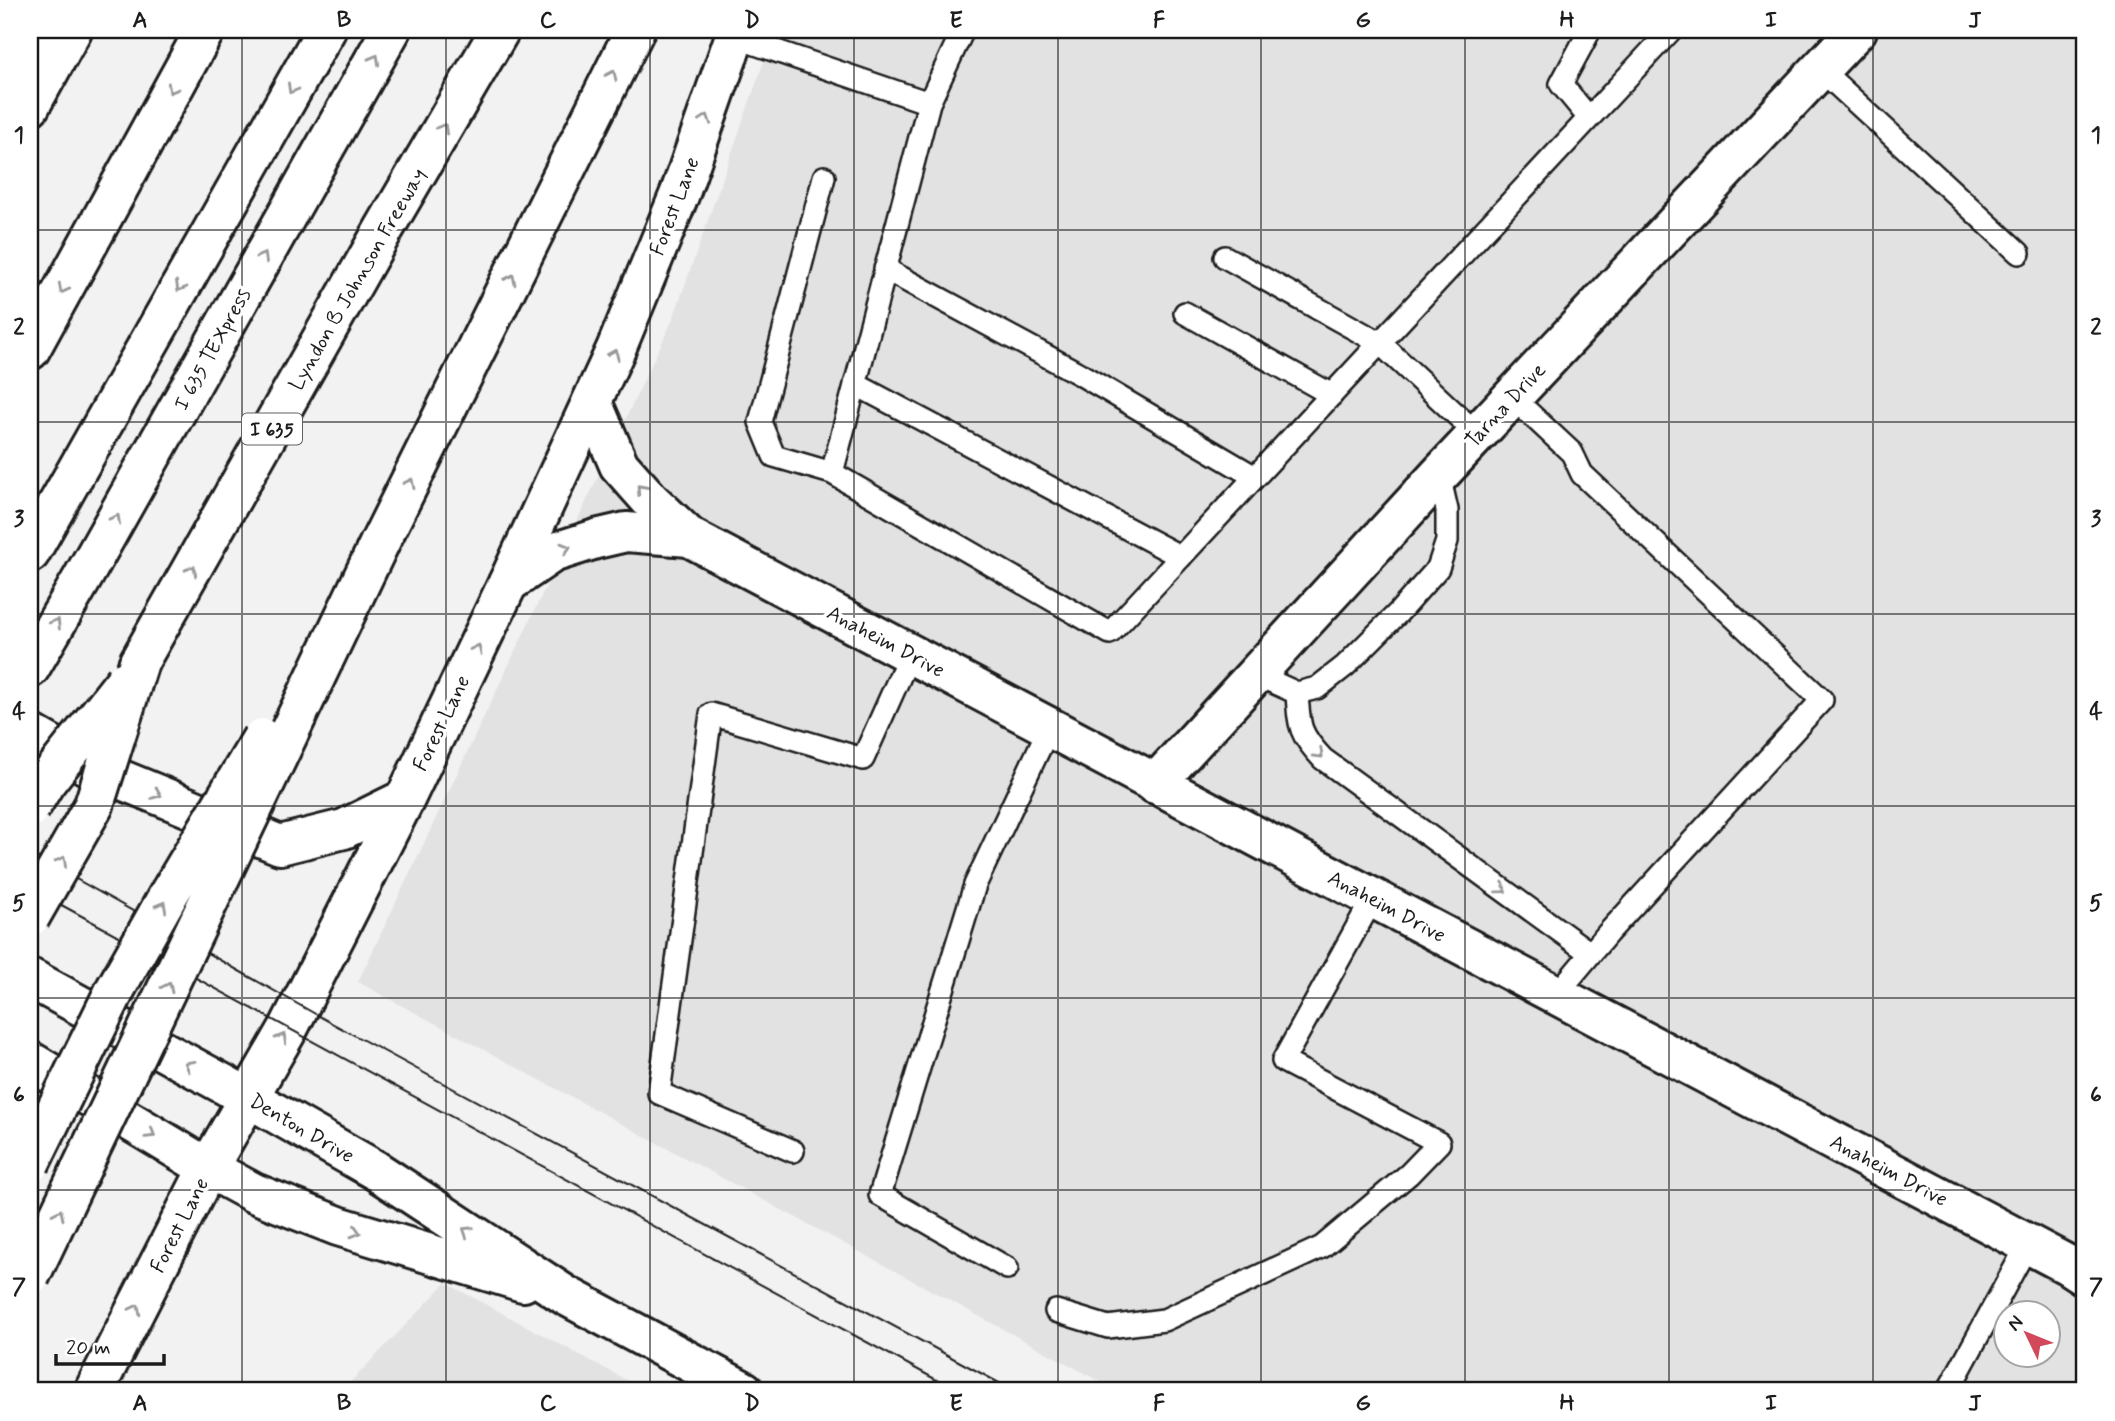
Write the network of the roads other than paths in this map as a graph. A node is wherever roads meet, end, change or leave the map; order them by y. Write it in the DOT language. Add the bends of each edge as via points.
graph roads {
  1 [pos="41,30"];
  2 [pos="72,30"];
  3 [pos="205,30"];
  4 [pos="326,30"];
  5 [pos="391,30"];
  6 [pos="500,30"];
  7 [pos="635,30"];
  8 [pos="963,30"];
  9 [pos="1591,30"];
  10 [pos="1671,30"];
  11 [pos="1857,30"];
  12 [pos="736,33"];
  13 [pos="30,48"];
  14 [pos="1820,69"];
  15 [pos="929,103"];
  16 [pos="30,106"];
  17 [pos="1588,118"];
  18 [pos="824,177"];
  19 [pos="2019,253"];
  20 [pos="1225,257"];
  21 [pos="885,269"];
  22 [pos="1185,313"];
  23 [pos="1380,343"];
  24 [pos="30,350"];
  25 [pos="855,384"];
  26 [pos="1332,395"];
  27 [pos="1512,397"];
  28 [pos="592,402"];
  29 [pos="1477,434"];
  30 [pos="832,473"];
  31 [pos="1439,475"];
  32 [pos="1255,477"];
  33 [pos="689,537"];
  34 [pos="379,544"];
  35 [pos="30,552"];
  36 [pos="1181,557"];
  37 [pos="509,583"];
  38 [pos="910,654"];
  39 [pos="139,662"];
  40 [pos="30,668"];
  41 [pos="1255,674"];
  42 [pos="1297,693"];
  43 [pos="1049,727"];
  44 [pos="30,733"];
  45 [pos="1156,784"];
  46 [pos="405,799"];
  47 [pos="30,808"];
  48 [pos="1373,898"];
  49 [pos="30,916"];
  50 [pos="1590,953"];
  51 [pos="30,978"];
  52 [pos="1556,995"];
  53 [pos="30,1061"];
  54 [pos="249,1098"];
  55 [pos="793,1151"];
  56 [pos="30,1163"];
  57 [pos="208,1168"];
  58 [pos="2028,1244"];
  59 [pos="2080,1261"];
  60 [pos="1007,1268"];
  61 [pos="30,1276"];
  62 [pos="565,1295"];
  63 [pos="1056,1311"];
  64 [pos="94,1391"];
  65 [pos="744,1391"];
  66 [pos="1948,1391"];
  1 -- 13 [label="main road"];
  2 -- 16 [label="main road"];
  3 -- 24 [label="main road, one-way"];
  4 -- 35 [label="main road, one-way"];
  40 -- 5 [label="main road, I 635 TEXpress, one-way"];
  39 -- 6 [label="main road, Lyndon B Johnson Freeway / I 635, one-way"];
  34 -- 7 [label="main road, one-way"];
  8 -- 15 [label="lane"];
  9 -- 17 [label="lane" via="1561,85"];
  10 -- 17 [label="lane"];
  11 -- 14 [label="main road, Tarna Drive"];
  12 -- 15 [label="lane"];
  28 -- 12 [label="main road, Forest Lane, one-way" via="680,193"];
  14 -- 19 [label="lane"];
  14 -- 27 [label="main road, Tarna Drive"];
  15 -- 21 [label="lane"];
  17 -- 23 [label="lane"];
  18 -- 30 [label="lane" via="760,422 774,456"];
  20 -- 23 [label="lane"];
  21 -- 25 [label="lane"];
  21 -- 32 [label="lane" via="1078,373"];
  22 -- 26 [label="lane"];
  23 -- 26 [label="lane"];
  23 -- 29 [label="lane"];
  25 -- 30 [label="lane"];
  25 -- 36 [label="lane"];
  26 -- 32 [label="lane"];
  27 -- 29 [label="main road, Tarna Drive"];
  27 -- 50 [label="lane" via="1572,453 1582,474 1822,700"];
  33 -- 28 [label="main road, Anaheim Drive, one-way" via="619,465"];
  28 -- 37 [label="main road, Forest Lane"];
  29 -- 31 [label="main road, Tarna Drive"];
  30 -- 36 [label="lane" via="1110,633"];
  31 -- 41 [label="main road, Tarna Drive"];
  31 -- 42 [label="lane" via="1447,510 1447,541 1438,568 1345,666 1317,688"];
  32 -- 36 [label="lane"];
  37 -- 33 [label="main road, Anaheim Drive, one-way" via="552,553 626,531"];
  33 -- 38 [label="main road, Anaheim Drive"];
  56 -- 34 [label="main road, one-way, bridge" via="163,904"];
  61 -- 34 [label="main road, one-way, bridge"];
  46 -- 37 [label="main road, Forest Lane, one-way"];
  38 -- 43 [label="main road, Anaheim Drive"];
  38 -- 55 [label="lane" via="863,759 711,714 659,1093"];
  39 -- 47 [label="main road, Lyndon B Johnson Freeway / I 635, bridge"];
  49 -- 39 [label="main road, one-way, bridge" via="94,805"];
  41 -- 42 [label="lane"];
  41 -- 45 [label="main road, Tarna Drive"];
  42 -- 50 [label="lane, one-way" via="1299,721 1307,741 1322,759"];
  43 -- 45 [label="main road, Anaheim Drive"];
  43 -- 60 [label="lane" via="975,885 880,1195"];
  44 -- 46 [label="main road, one-way" via="88,766 280,845 344,829"];
  45 -- 48 [label="main road, Anaheim Drive"];
  54 -- 46 [label="main road, Forest Lane, one-way"];
  48 -- 52 [label="main road, Anaheim Drive"];
  48 -- 63 [label="lane" via="1283,1061 1439,1143 1322,1247 1164,1320 1108,1327"];
  50 -- 52 [label="lane"];
  54 -- 51 [label="main road, Denton Drive, one-way"];
  52 -- 58 [label="main road, Anaheim Drive"];
  53 -- 57 [label="main road, Denton Drive, one-way"];
  54 -- 57 [label="main road, Forest Lane"];
  62 -- 54 [label="main road, Denton Drive, one-way" via="374,1170"];
  57 -- 62 [label="main road, Denton Drive, one-way" via="254,1193 338,1226"];
  64 -- 57 [label="main road, Forest Lane, one-way"];
  58 -- 59 [label="main road, Anaheim Drive"];
  58 -- 66 [label="lane"];
  62 -- 65 [label="main road, Denton Drive"];
}
